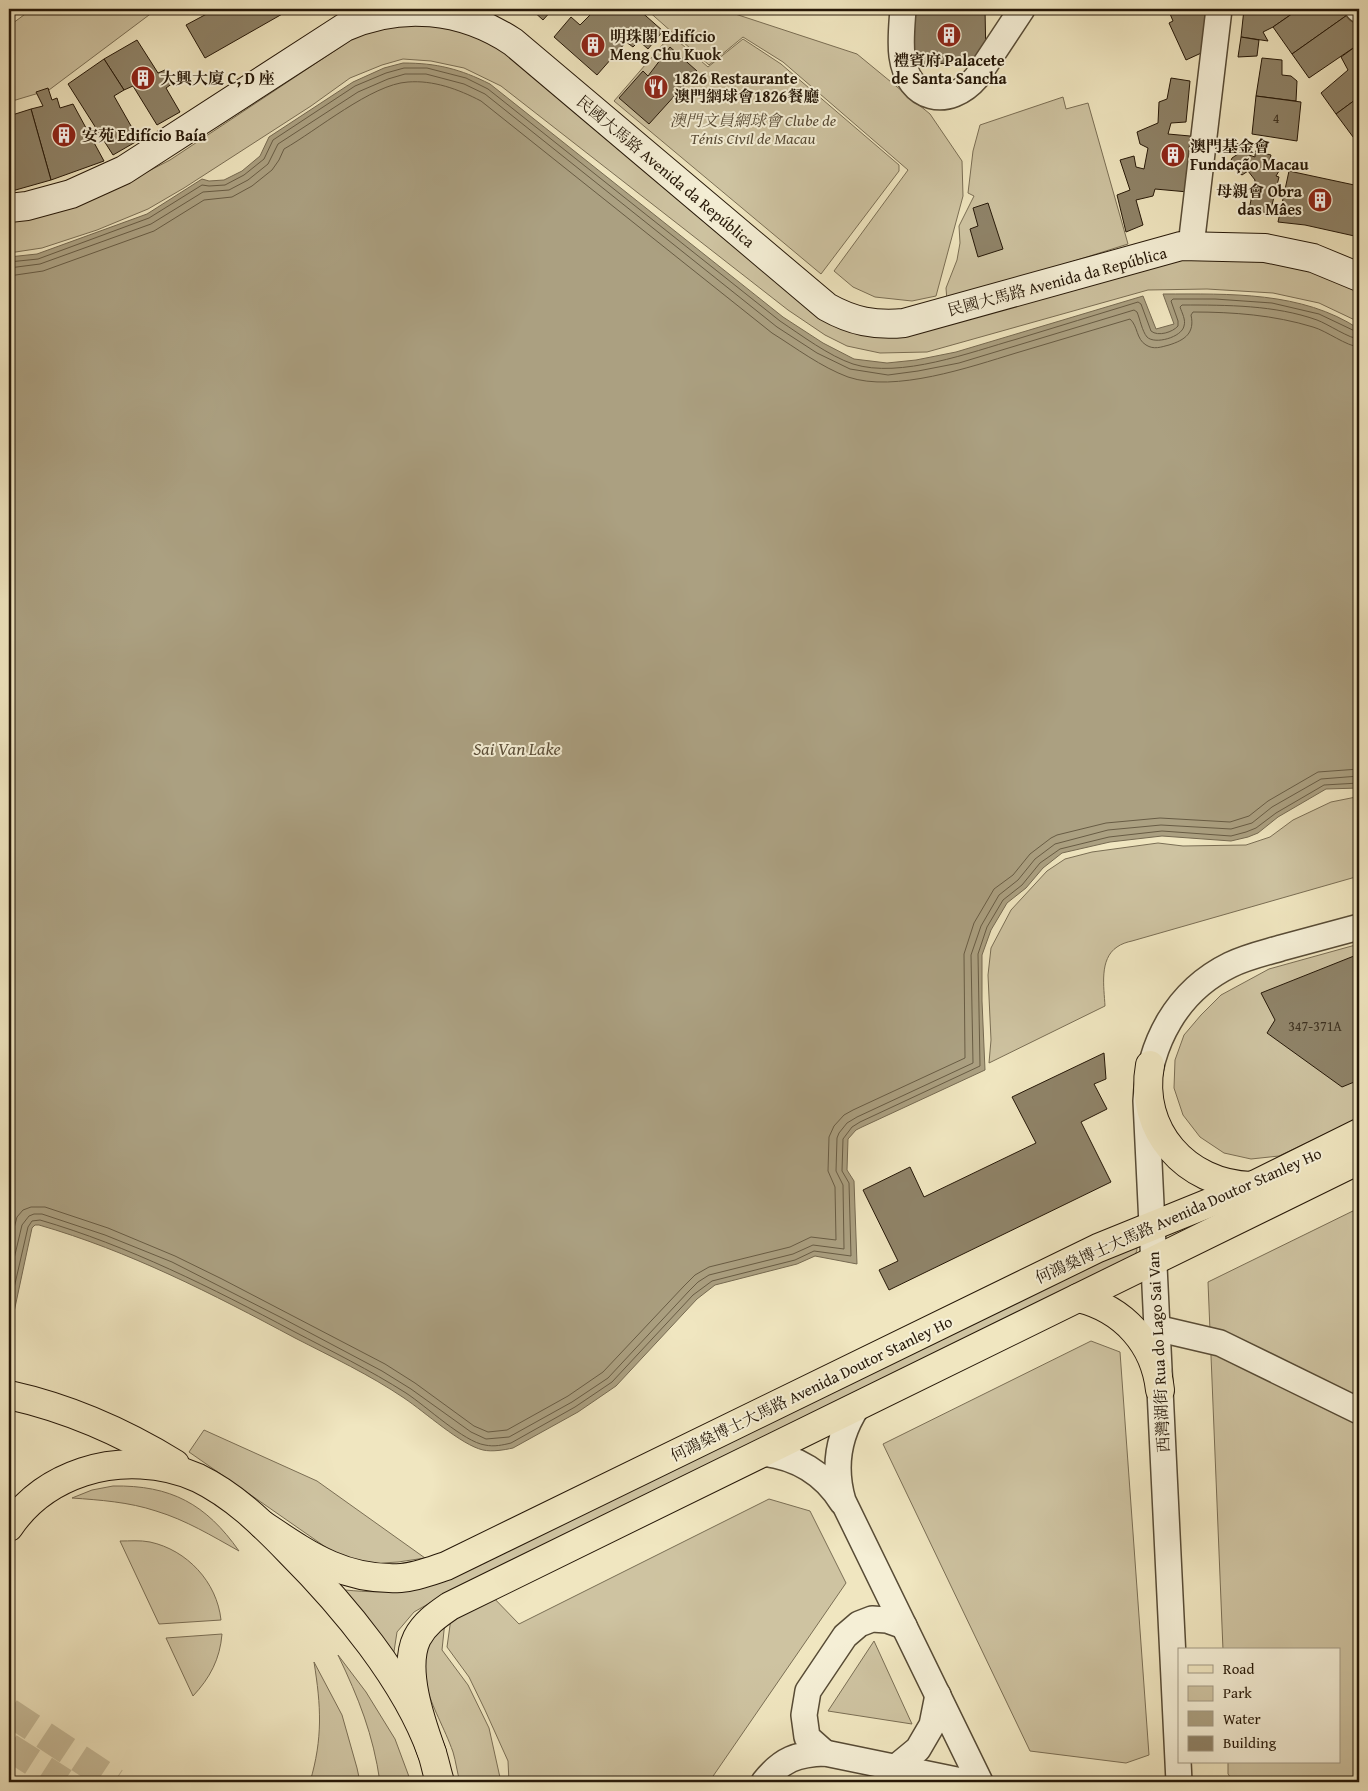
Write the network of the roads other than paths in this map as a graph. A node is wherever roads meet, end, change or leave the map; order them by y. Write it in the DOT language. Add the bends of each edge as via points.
graph roads {
  1 [pos="902,9"];
  2 [pos="1022,9"];
  3 [pos="1218,9"];
  4 [pos="9,208"];
  5 [pos="1191,246"];
  6 [pos="1359,276"];
  7 [pos="1359,927"];
  8 [pos="1150,1065"];
  9 [pos="1359,1133"];
  10 [pos="1359,1160"];
  11 [pos="1251,1186"];
  12 [pos="1152,1226"];
  13 [pos="1153,1262"];
  14 [pos="1078,1298"];
  15 [pos="1156,1328"];
  16 [pos="1160,1390"];
  17 [pos="9,1395"];
  18 [pos="857,1407"];
  19 [pos="1359,1410"];
  20 [pos="763,1453"];
  21 [pos="196,1477"];
  22 [pos="846,1508"];
  23 [pos="263,1525"];
  24 [pos="9,1527"];
  25 [pos="904,1626"];
  26 [pos="938,1695"];
  27 [pos="432,1753"];
  28 [pos="825,1753"];
  29 [pos="1178,1756"];
  30 [pos="1178,1764"];
  31 [pos="895,1768"];
  32 [pos="440,1782"];
  33 [pos="764,1782"];
  34 [pos="966,1782"];
  35 [pos="980,1782"];
  36 [pos="1168,1782"];
  37 [pos="1179,1782"];
  1 -- 2 [label="street" via="902,56 912,82 927,95 940,98 969,87"];
  3 -- 5 [label="street"];
  4 -- 5 [label="street, 民國大馬路 Avenida da República" via="71,194 124,170 345,27 384,14 424,11 477,23 512,42 826,307 856,320 904,323 1181,246"];
  5 -- 6 [label="street, 民國大馬路 Avenida da República" via="1249,247 1289,252"];
  7 -- 8 [label="street, 西灣湖街 Rua do Lago Sai Van" via="1248,958 1210,976 1175,1010"];
  8 -- 11 [label="main road" via="1150,1106 1158,1129 1172,1149 1203,1175 1226,1184"];
  8 -- 12 [label="street, 西灣湖街 Rua do Lago Sai Van" via="1146,1101"];
  9 -- 11 [label="main road, 何鴻燊博士大馬路 Avenida Doutor Stanley Ho"];
  10 -- 13 [label="main road, 何鴻燊博士大馬路 Avenida Doutor Stanley Ho"];
  11 -- 12 [label="main road, 何鴻燊博士大馬路 Avenida Doutor Stanley Ho"];
  12 -- 13 [label="street, 西灣湖街 Rua do Lago Sai Van"];
  12 -- 23 [label="main road, 何鴻燊博士大馬路 Avenida Doutor Stanley Ho" via="1098,1248 446,1566 402,1578 348,1572 311,1557"];
  13 -- 14 [label="main road, 何鴻燊博士大馬路 Avenida Doutor Stanley Ho"];
  13 -- 15 [label="street, 西灣湖街 Rua do Lago Sai Van"];
  14 -- 16 [label="main road" via="1113,1312 1132,1328 1152,1357"];
  14 -- 18 [label="main road, 何鴻燊博士大馬路 Avenida Doutor Stanley Ho"];
  15 -- 16 [label="street, 西灣湖街 Rua do Lago Sai Van"];
  15 -- 19 [label="street" via="1220,1343"];
  16 -- 29 [label="street, 西灣湖街 Rua do Lago Sai Van"];
  17 -- 21 [label="main road" via="66,1410 150,1449"];
  18 -- 20 [label="main road, 何鴻燊博士大馬路 Avenida Doutor Stanley Ho"];
  18 -- 22 [label="street" via="842,1436 838,1460 839,1485"];
  20 -- 22 [label="street" via="788,1458 811,1469 831,1486"];
  20 -- 27 [label="main road, 何鴻燊博士大馬路 Avenida Doutor Stanley Ho" via="434,1616 417,1639 413,1652 416,1702"];
  21 -- 23 [label="main road" via="220,1490"];
  21 -- 24 [label="main road" via="145,1464 93,1469 68,1477 45,1490 18,1513"];
  22 -- 25 [label="street"];
  23 -- 27 [label="main road" via="343,1609 380,1658 416,1716"];
  25 -- 26 [label="street"];
  25 -- 28 [label="street" via="872,1619 859,1624 845,1636 808,1691 804,1715 807,1737"];
  26 -- 31 [label="street" via="932,1724 918,1749"];
  26 -- 35 [label="street"];
  27 -- 32 [label="main road"];
  28 -- 31 [label="street"];
  28 -- 33 [label="street" via="789,1759"];
  29 -- 36 [label="street, 西灣湖街 Rua do Lago Sai Van"];
  30 -- 37 [label="street, 西灣湖街 Rua do Lago Sai Van"];
  31 -- 34 [label="street"];
}
